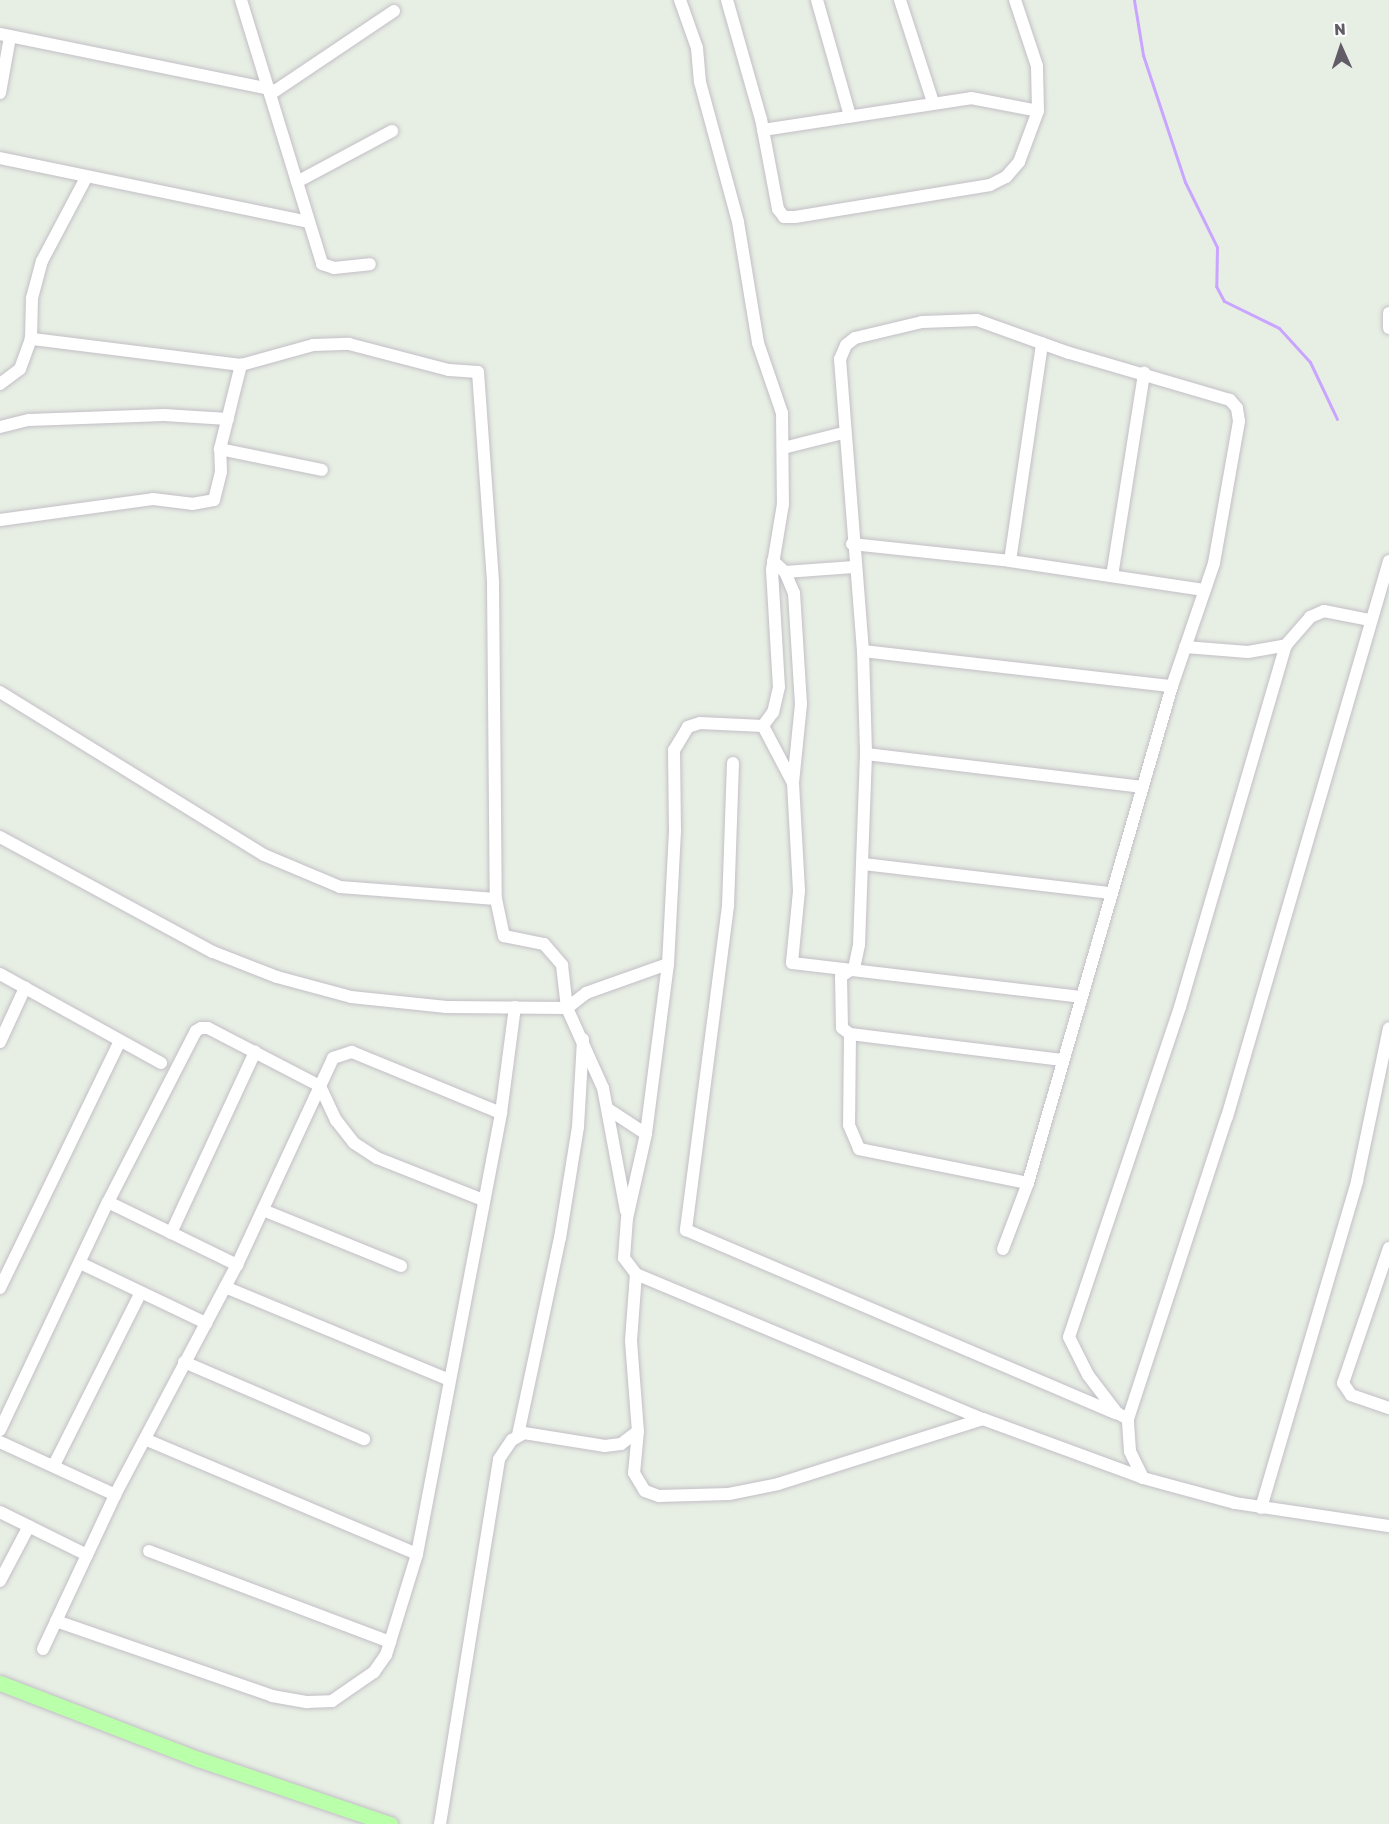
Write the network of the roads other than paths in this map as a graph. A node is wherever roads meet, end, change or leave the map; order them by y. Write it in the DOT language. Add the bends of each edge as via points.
graph roads {
  1 [pos="680,0"];
  2 [pos="727,0"];
  3 [pos="817,0"];
  4 [pos="900,0"];
  5 [pos="1015,0"];
  6 [pos="246,2"];
  7 [pos="394,11"];
  8 [pos="5,36"];
  9 [pos="271,91"];
  10 [pos="0,93"];
  11 [pos="933,102"];
  12 [pos="1038,111"];
  13 [pos="850,116"];
  14 [pos="763,130"];
  15 [pos="392,131"];
  16 [pos="0,158"];
  17 [pos="86,178"];
  18 [pos="297,182"];
  19 [pos="308,222"];
  20 [pos="370,264"];
  21 [pos="1389,313"];
  22 [pos="1389,328"];
  23 [pos="31,339"];
  24 [pos="1042,343"];
  25 [pos="241,365"];
  26 [pos="1144,373"];
  27 [pos="0,384"];
  28 [pos="228,419"];
  29 [pos="0,426"];
  30 [pos="843,433"];
  31 [pos="783,448"];
  32 [pos="220,449"];
  33 [pos="322,470"];
  34 [pos="0,520"];
  35 [pos="852,544"];
  36 [pos="773,561"];
  37 [pos="1010,561"];
  38 [pos="1389,561"];
  39 [pos="854,567"];
  40 [pos="785,572"];
  41 [pos="1112,576"];
  42 [pos="1204,590"];
  43 [pos="1370,620"];
  44 [pos="1286,645"];
  45 [pos="1185,647"];
  46 [pos="862,651"];
  47 [pos="1172,686"];
  48 [pos="0,692"];
  49 [pos="763,726"];
  50 [pos="866,754"];
  51 [pos="733,763"];
  52 [pos="793,783"];
  53 [pos="1141,787"];
  54 [pos="0,837"];
  55 [pos="863,864"];
  56 [pos="1111,893"];
  57 [pos="496,899"];
  58 [pos="668,964"];
  59 [pos="854,968"];
  60 [pos="0,974"];
  61 [pos="25,988"];
  62 [pos="1081,997"];
  63 [pos="514,1007"];
  64 [pos="567,1008"];
  65 [pos="1389,1028"];
  66 [pos="850,1034"];
  67 [pos="583,1038"];
  68 [pos="120,1041"];
  69 [pos="0,1042"];
  70 [pos="255,1052"];
  71 [pos="1062,1060"];
  72 [pos="161,1063"];
  73 [pos="320,1086"];
  74 [pos="608,1109"];
  75 [pos="501,1113"];
  76 [pos="646,1134"];
  77 [pos="1028,1183"];
  78 [pos="483,1200"];
  79 [pos="108,1202"];
  80 [pos="263,1210"];
  81 [pos="627,1218"];
  82 [pos="171,1233"];
  83 [pos="1389,1248"];
  84 [pos="1003,1249"];
  85 [pos="80,1263"];
  86 [pos="237,1265"];
  87 [pos="401,1266"];
  88 [pos="636,1275"];
  89 [pos="225,1287"];
  90 [pos="0,1288"];
  91 [pos="140,1294"];
  92 [pos="206,1323"];
  93 [pos="184,1362"];
  94 [pos="450,1380"];
  95 [pos="1389,1407"];
  96 [pos="1123,1416"];
  97 [pos="983,1419"];
  98 [pos="0,1430"];
  99 [pos="638,1431"];
  100 [pos="518,1435"];
  101 [pos="364,1439"];
  102 [pos="147,1440"];
  103 [pos="0,1442"];
  104 [pos="54,1465"];
  105 [pos="1143,1478"];
  106 [pos="115,1495"];
  107 [pos="1261,1508"];
  108 [pos="0,1512"];
  109 [pos="29,1526"];
  110 [pos="1386,1526"];
  111 [pos="149,1551"];
  112 [pos="417,1554"];
  113 [pos="87,1555"];
  114 [pos="0,1581"];
  115 [pos="56,1621"];
  116 [pos="390,1642"];
  117 [pos="43,1649"];
  118 [pos="0,1683"];
  119 [pos="390,1824"];
  120 [pos="440,1824"];
  1 -- 31 [label="street" via="697,48 700,82 738,222 758,343 782,412"];
  2 -- 14 [label="street"];
  3 -- 13 [label="street"];
  4 -- 11 [label="street"];
  5 -- 12 [label="street" via="1037,66"];
  6 -- 9 [label="street"];
  7 -- 9 [label="street"];
  8 -- 9 [label="street"];
  8 -- 10 [label="street"];
  9 -- 18 [label="street"];
  11 -- 12 [label="street" via="971,98"];
  11 -- 13 [label="street"];
  12 -- 14 [label="street" via="1019,162 1006,177 990,185 795,217 784,217 778,209"];
  13 -- 14 [label="street"];
  15 -- 18 [label="street"];
  16 -- 17 [label="street"];
  17 -- 19 [label="street"];
  17 -- 23 [label="street" via="42,261 33,298"];
  18 -- 19 [label="street"];
  19 -- 20 [label="street" via="322,264 334,268"];
  21 -- 22 [label="street"];
  23 -- 25 [label="street"];
  23 -- 27 [label="street" via="20,369"];
  24 -- 26 [label="street"];
  24 -- 30 [label="street" via="977,320 951,318 855,338 846,345 840,359"];
  24 -- 37 [label="street"];
  25 -- 28 [label="street"];
  25 -- 57 [label="street" via="313,345 349,344 449,370 478,372 493,584"];
  26 -- 41 [label="street"];
  26 -- 42 [label="street" via="1230,400 1237,408 1239,421 1214,563"];
  28 -- 29 [label="street" via="164,415 29,420"];
  28 -- 32 [label="street"];
  30 -- 31 [label="street"];
  30 -- 35 [label="street"];
  31 -- 36 [label="street" via="782,520"];
  32 -- 33 [label="street"];
  32 -- 34 [label="street" via="221,472 214,500 192,504 153,500"];
  35 -- 37 [label="street"];
  35 -- 39 [label="street"];
  36 -- 40 [label="street"];
  36 -- 49 [label="street" via="779,687 774,712"];
  37 -- 41 [label="street"];
  38 -- 43 [label="street"];
  39 -- 40 [label="street"];
  39 -- 46 [label="street"];
  40 -- 52 [label="street" via="796,614 801,704"];
  41 -- 42 [label="street"];
  42 -- 45 [label="street"];
  43 -- 44 [label="street" via="1324,611 1310,617"];
  43 -- 96 [label="street" via="1227,1117"];
  44 -- 45 [label="street" via="1248,652"];
  44 -- 96 [label="street" via="1176,1018 1070,1337 1089,1375"];
  45 -- 47 [label="street"];
  46 -- 47 [label="street"];
  46 -- 50 [label="street"];
  47 -- 53 [label="street"];
  48 -- 57 [label="street" via="264,855 340,887"];
  49 -- 52 [label="street"];
  49 -- 58 [label="street" via="700,723 688,727 679,737 674,750 672,791 675,831"];
  50 -- 53 [label="street"];
  50 -- 55 [label="street"];
  51 -- 96 [label="street" via="728,906 687,1230"];
  52 -- 59 [label="street" via="799,891 792,963"];
  53 -- 56 [label="street"];
  54 -- 63 [label="street" via="185,940 277,977 351,997 446,1007"];
  55 -- 56 [label="street"];
  55 -- 59 [label="street" via="860,945"];
  56 -- 62 [label="street"];
  57 -- 64 [label="street" via="504,936 544,944 562,965"];
  58 -- 64 [label="street" via="586,993"];
  58 -- 76 [label="street"];
  59 -- 62 [label="street"];
  59 -- 66 [label="street" via="841,976 842,1028"];
  60 -- 61 [label="street"];
  61 -- 68 [label="street"];
  61 -- 69 [label="street"];
  62 -- 71 [label="street"];
  63 -- 64 [label="street"];
  63 -- 75 [label="street"];
  64 -- 67 [label="street"];
  65 -- 107 [label="street" via="1357,1181"];
  66 -- 71 [label="street"];
  66 -- 77 [label="street" via="849,1125 859,1149"];
  67 -- 74 [label="street"];
  67 -- 100 [label="street" via="578,1126 560,1238"];
  68 -- 72 [label="street"];
  68 -- 90 [label="street"];
  70 -- 73 [label="street"];
  70 -- 79 [label="street" via="208,1028 196,1031"];
  70 -- 82 [label="street"];
  71 -- 77 [label="street"];
  73 -- 75 [label="street" via="333,1058 352,1052"];
  73 -- 78 [label="street" via="328,1107 354,1143 377,1158"];
  73 -- 80 [label="street"];
  74 -- 76 [label="street"];
  74 -- 81 [label="street"];
  75 -- 78 [label="street"];
  76 -- 81 [label="street"];
  77 -- 84 [label="street"];
  78 -- 94 [label="street"];
  79 -- 82 [label="street"];
  79 -- 85 [label="street"];
  80 -- 86 [label="street"];
  80 -- 87 [label="street"];
  81 -- 88 [label="street" via="624,1258"];
  82 -- 86 [label="street"];
  83 -- 95 [label="street" via="1343,1383 1346,1391"];
  85 -- 91 [label="street"];
  85 -- 98 [label="street"];
  86 -- 89 [label="street"];
  88 -- 97 [label="street"];
  88 -- 99 [label="street" via="631,1341"];
  89 -- 92 [label="street"];
  89 -- 94 [label="street"];
  91 -- 92 [label="street"];
  91 -- 104 [label="street"];
  92 -- 93 [label="street"];
  93 -- 101 [label="street"];
  93 -- 102 [label="street"];
  94 -- 112 [label="street"];
  96 -- 105 [label="street" via="1130,1451"];
  97 -- 99 [label="street" via="778,1484 729,1494 680,1497 645,1491 637,1480 634,1473"];
  97 -- 105 [label="street"];
  99 -- 100 [label="street" via="621,1444 605,1446"];
  100 -- 120 [label="street" via="499,1459"];
  102 -- 106 [label="street"];
  102 -- 112 [label="street"];
  103 -- 104 [label="street"];
  104 -- 106 [label="street"];
  105 -- 107 [label="street"];
  106 -- 113 [label="street"];
  107 -- 110 [label="street"];
  108 -- 109 [label="street"];
  109 -- 113 [label="street"];
  109 -- 114 [label="street"];
  111 -- 116 [label="street"];
  112 -- 116 [label="street"];
  113 -- 115 [label="street"];
  115 -- 116 [label="street" via="272,1696 307,1702 332,1701 347,1692 374,1672"];
  115 -- 117 [label="street"];
  118 -- 119 [label="main road" via="198,1759"];
}
